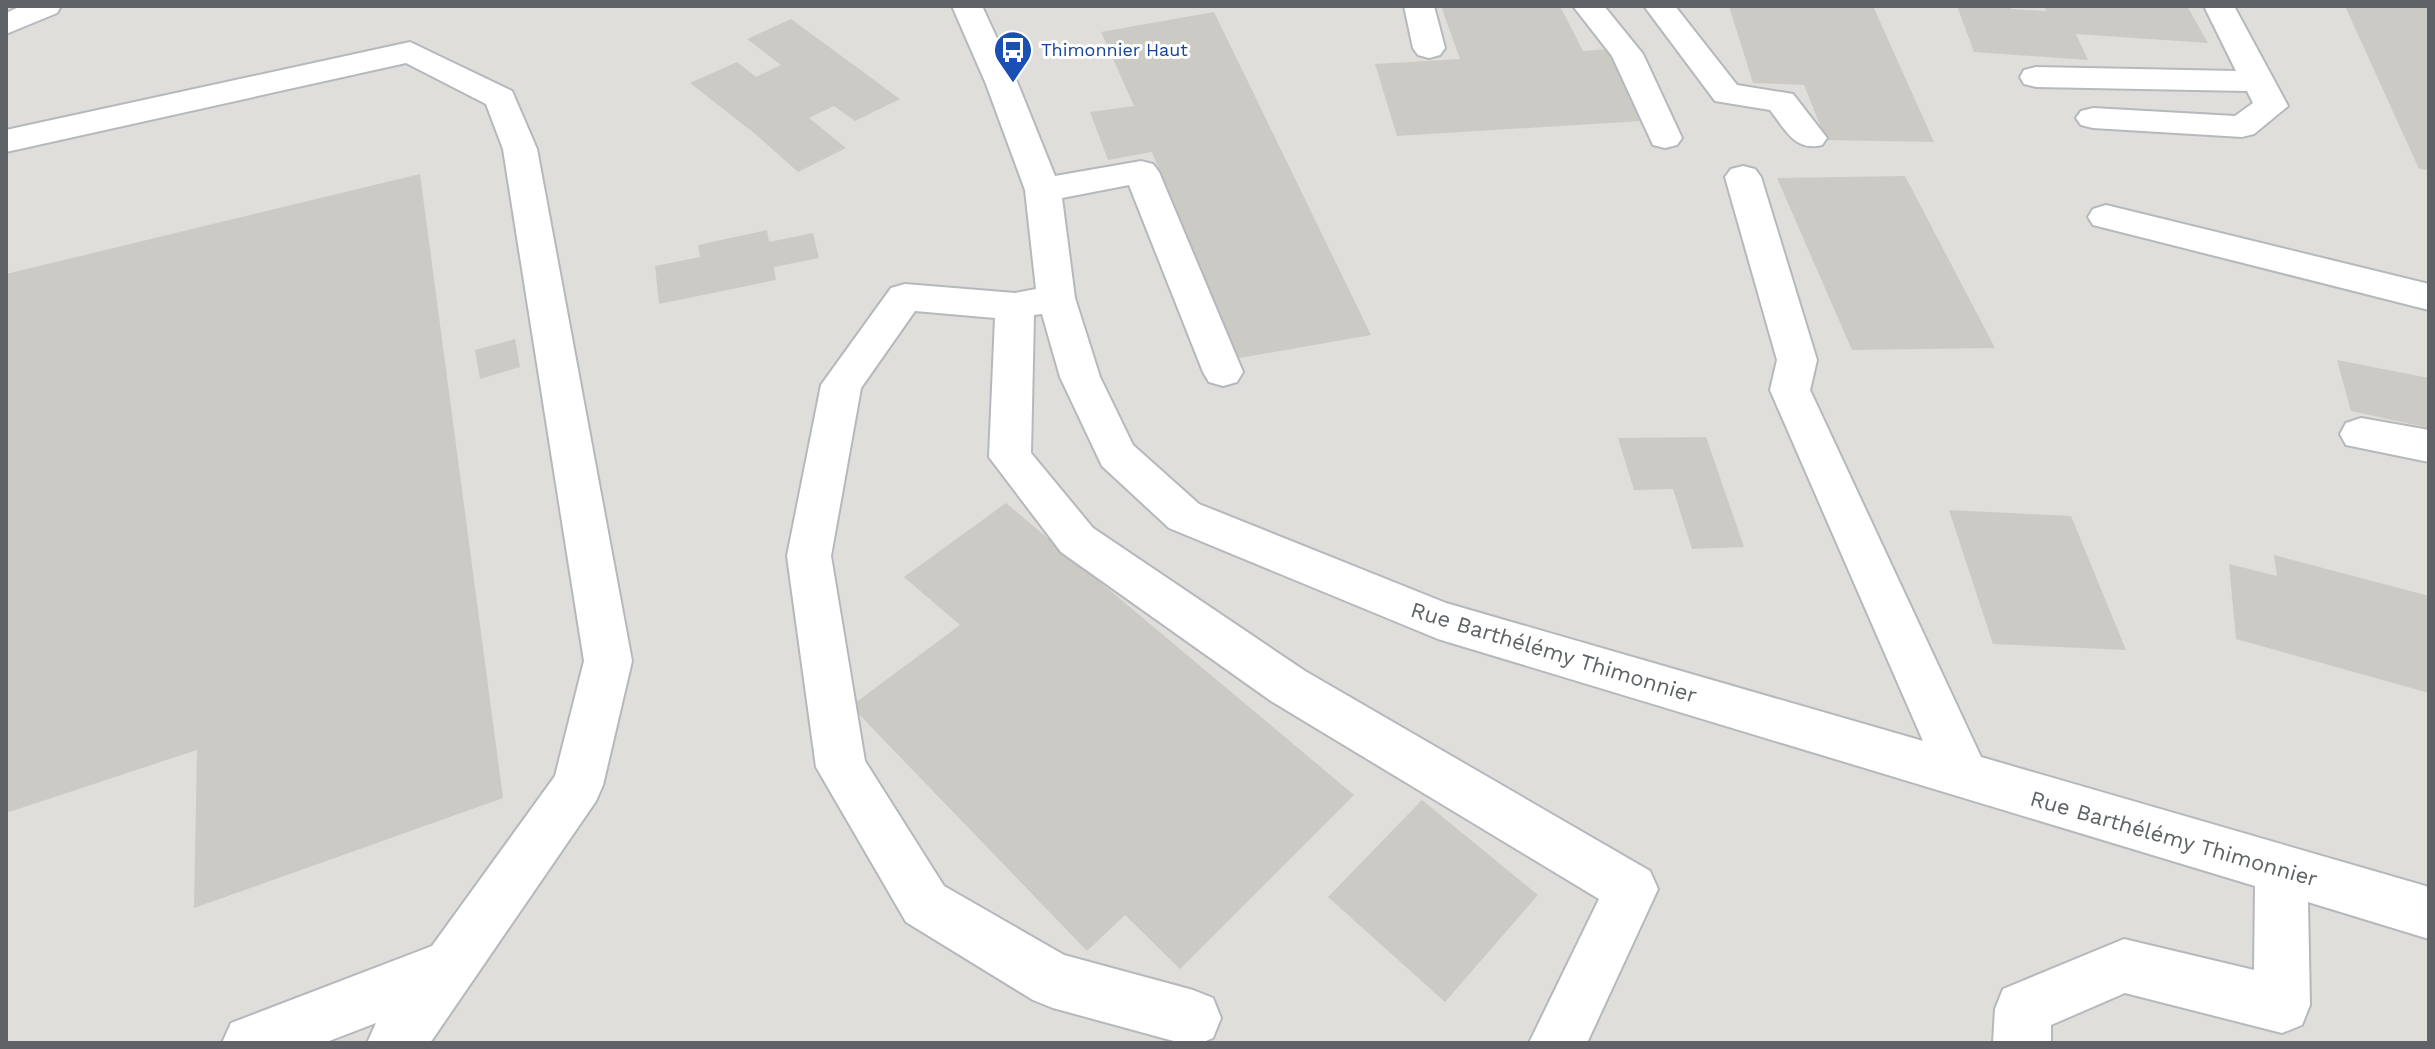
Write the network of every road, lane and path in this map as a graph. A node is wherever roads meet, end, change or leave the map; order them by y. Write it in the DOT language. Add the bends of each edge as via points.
graph roads {
  1 [pos="967,6"];
  2 [pos="1419,6"];
  3 [pos="1588,6"];
  4 [pos="1659,6"];
  5 [pos="2219,6"];
  6 [pos="1429,48"];
  7 [pos="2036,77"];
  8 [pos="2258,81"];
  9 [pos="2093,118"];
  10 [pos="1665,138"];
  11 [pos="1810,138"];
  12 [pos="6,141"];
  13 [pos="1743,177"];
  14 [pos="1043,190"];
  15 [pos="2106,217"];
  16 [pos="2429,297"];
  17 [pos="1035,302"];
  18 [pos="1223,372"];
  19 [pos="2361,434"];
  20 [pos="2429,446"];
  21 [pos="1964,776"];
  22 [pos="2281,869"];
  23 [pos="2429,913"];
  24 [pos="448,967"];
  25 [pos="1193,1018"];
  26 [pos="251,1043"];
  27 [pos="396,1043"];
  28 [pos="1558,1043"];
  29 [pos="2022,1043"];
  1 -- 14 [label="street, Rue Barthélémy Thimonnier"];
  2 -- 6 [label="street"];
  3 -- 10 [label="street" via="1627,54"];
  4 -- 11 [label="street" via="1727,94 1781,101"];
  5 -- 8 [label="street"];
  7 -- 8 [label="street"];
  8 -- 9 [label="street" via="2271,106 2242,127"];
  12 -- 24 [label="street" via="410,52 500,98 520,149 608,661 578,785"];
  13 -- 21 [label="street" via="1797,360 1790,390"];
  14 -- 17 [label="street, Rue Barthélémy Thimonnier"];
  14 -- 18 [label="street" via="1141,172"];
  15 -- 16 [label="street"];
  17 -- 21 [label="street, Rue Barthélémy Thimonnier" via="1080,377 1117,455 1184,516 1438,620"];
  17 -- 25 [label="street" via="905,297 841,385 809,556 841,767 925,904 1053,980"];
  17 -- 28 [label="street" via="1010,457 1077,540 1288,686 1631,889"];
  19 -- 20 [label="street"];
  21 -- 22 [label="street, Rue Barthélémy Thimonnier"];
  22 -- 23 [label="street, Rue Barthélémy Thimonnier"];
  22 -- 29 [label="street" via="2282,1005 2124,966 2023,1009"];
  24 -- 26 [label="street"];
  24 -- 27 [label="street"];
}
